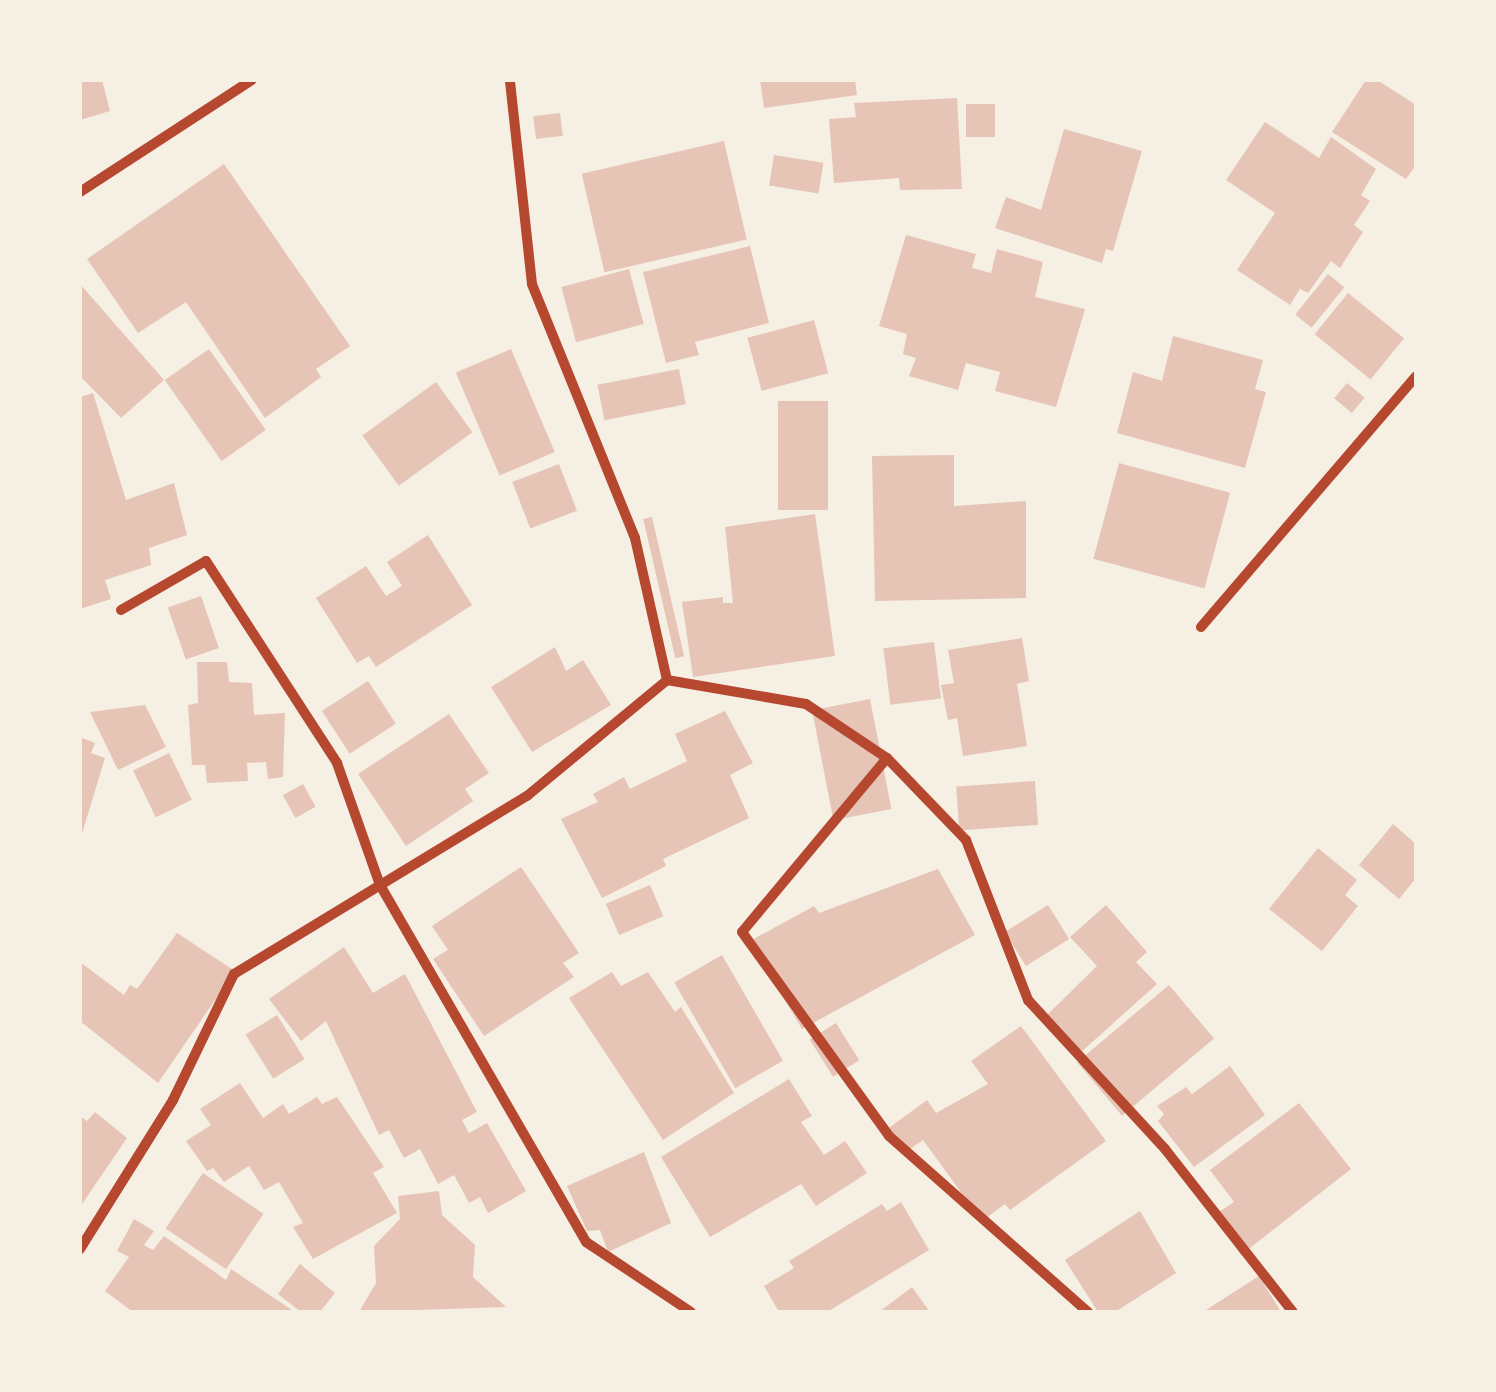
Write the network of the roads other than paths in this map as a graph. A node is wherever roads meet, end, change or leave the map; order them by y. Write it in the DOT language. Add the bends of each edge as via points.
graph roads {
  1 [pos="252,80"];
  2 [pos="510,80"];
  3 [pos="80,192"];
  4 [pos="1416,376"];
  5 [pos="121,610"];
  6 [pos="1201,627"];
  7 [pos="666,680"];
  8 [pos="887,758"];
  9 [pos="380,885"];
  10 [pos="80,1249"];
  11 [pos="691,1312"];
  12 [pos="1088,1312"];
  13 [pos="1293,1312"];
  1 -- 3 [label="street"];
  2 -- 7 [label="street" via="532,284 635,538"];
  4 -- 6 [label="street"];
  5 -- 9 [label="street" via="206,561 337,763"];
  7 -- 8 [label="street" via="806,704"];
  7 -- 9 [label="street" via="527,796"];
  8 -- 12 [label="street" via="742,932 888,1136"];
  8 -- 13 [label="street" via="966,840 1028,1000 1165,1150"];
  9 -- 10 [label="street" via="234,974 173,1100"];
  9 -- 11 [label="street" via="586,1242"];
}
